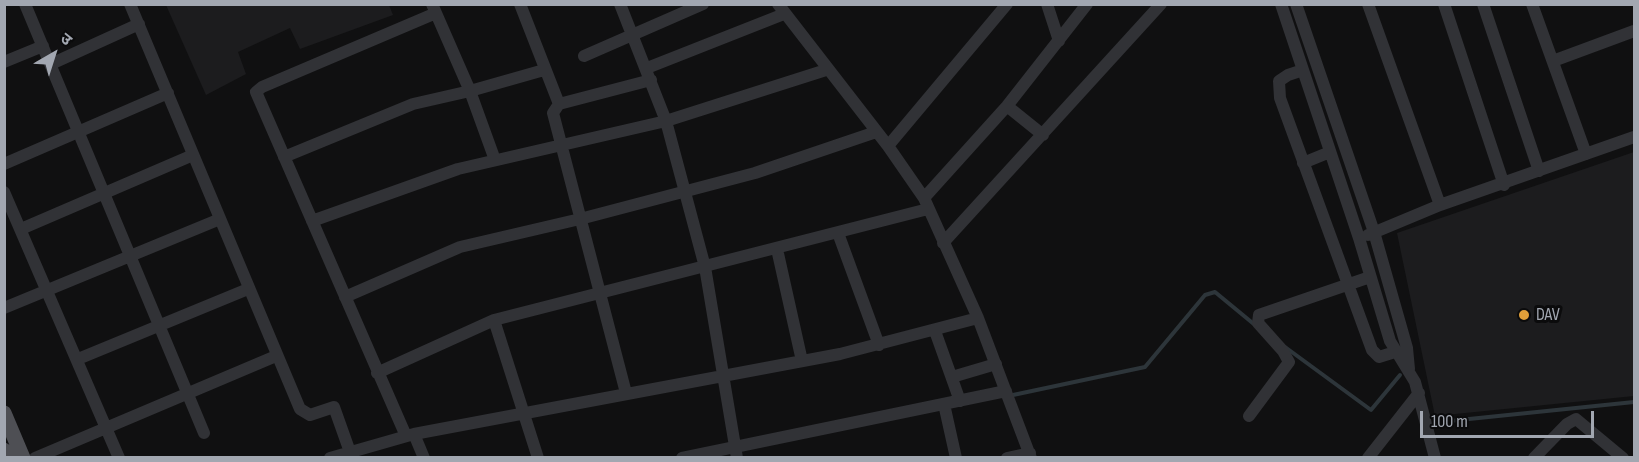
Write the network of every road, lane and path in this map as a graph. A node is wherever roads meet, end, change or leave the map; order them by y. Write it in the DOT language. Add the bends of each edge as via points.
graph roads {
  1 [pos="26,4"];
  2 [pos="130,4"];
  3 [pos="520,4"];
  4 [pos="620,4"];
  5 [pos="704,4"];
  6 [pos="1007,4"];
  7 [pos="1047,4"];
  8 [pos="1088,4"];
  9 [pos="1161,4"];
  10 [pos="1281,4"];
  11 [pos="1296,4"];
  12 [pos="1368,4"];
  13 [pos="1444,4"];
  14 [pos="1483,4"];
  15 [pos="1532,4"];
  16 [pos="434,9"];
  17 [pos="781,9"];
  18 [pos="139,24"];
  19 [pos="1635,31"];
  20 [pos="633,35"];
  21 [pos="1059,41"];
  22 [pos="43,46"];
  23 [pos="584,56"];
  24 [pos="1553,61"];
  25 [pos="4,62"];
  26 [pos="51,64"];
  27 [pos="544,70"];
  28 [pos="826,70"];
  29 [pos="1303,70"];
  30 [pos="649,74"];
  31 [pos="470,91"];
  32 [pos="168,93"];
  33 [pos="559,104"];
  34 [pos="1007,106"];
  35 [pos="666,122"];
  36 [pos="876,132"];
  37 [pos="78,133"];
  38 [pos="1044,135"];
  39 [pos="1635,137"];
  40 [pos="562,144"];
  41 [pos="888,146"];
  42 [pos="1330,152"];
  43 [pos="1586,154"];
  44 [pos="193,155"];
  45 [pos="284,157"];
  46 [pos="495,160"];
  47 [pos="1303,163"];
  48 [pos="4,164"];
  49 [pos="1539,171"];
  50 [pos="1504,185"];
  51 [pos="103,191"];
  52 [pos="4,192"];
  53 [pos="684,192"];
  54 [pos="926,203"];
  55 [pos="1440,205"];
  56 [pos="220,219"];
  57 [pos="580,219"];
  58 [pos="312,221"];
  59 [pos="21,229"];
  60 [pos="1374,232"];
  61 [pos="838,233"];
  62 [pos="1359,238"];
  63 [pos="944,243"];
  64 [pos="777,249"];
  65 [pos="131,256"];
  66 [pos="705,267"];
  67 [pos="1371,277"];
  68 [pos="1346,284"];
  69 [pos="248,289"];
  70 [pos="48,290"];
  71 [pos="599,292"];
  72 [pos="345,297"];
  73 [pos="4,308"];
  74 [pos="978,318"];
  75 [pos="494,320"];
  76 [pos="160,325"];
  77 [pos="935,331"];
  78 [pos="879,345"];
  79 [pos="1395,352"];
  80 [pos="276,356"];
  81 [pos="78,359"];
  82 [pos="802,361"];
  83 [pos="996,364"];
  84 [pos="1408,369"];
  85 [pos="377,373"];
  86 [pos="722,376"];
  87 [pos="952,377"];
  88 [pos="1006,391"];
  89 [pos="626,393"];
  90 [pos="1419,393"];
  91 [pos="188,395"];
  92 [pos="960,400"];
  93 [pos="944,404"];
  94 [pos="525,411"];
  95 [pos="4,413"];
  96 [pos="1249,416"];
  97 [pos="106,429"];
  98 [pos="204,433"];
  99 [pos="410,435"];
  100 [pos="4,450"];
  101 [pos="350,452"];
  102 [pos="736,453"];
  103 [pos="1030,455"];
  104 [pos="1432,456"];
  105 [pos="8,458"];
  106 [pos="23,458"];
  107 [pos="35,458"];
  108 [pos="119,458"];
  109 [pos="330,458"];
  110 [pos="424,458"];
  111 [pos="538,458"];
  112 [pos="682,458"];
  113 [pos="956,458"];
  114 [pos="1007,458"];
  115 [pos="1368,458"];
  116 [pos="1534,458"];
  117 [pos="1623,458"];
  1 -- 22 [label="street"];
  2 -- 18 [label="street"];
  3 -- 27 [label="street"];
  4 -- 20 [label="street"];
  5 -- 20 [label="street"];
  6 -- 41 [label="street"];
  7 -- 21 [label="street"];
  8 -- 21 [label="street"];
  9 -- 38 [label="street"];
  10 -- 29 [label="street"];
  11 -- 60 [label="street"];
  12 -- 55 [label="street"];
  13 -- 50 [label="street"];
  14 -- 49 [label="street"];
  15 -- 24 [label="street"];
  16 -- 31 [label="street"];
  16 -- 45 [label="street" via="258,89"];
  17 -- 28 [label="street"];
  17 -- 30 [label="street"];
  18 -- 26 [label="street"];
  18 -- 32 [label="street"];
  19 -- 24 [label="street"];
  20 -- 23 [label="street"];
  20 -- 30 [label="street"];
  21 -- 34 [label="street"];
  22 -- 25 [label="street"];
  22 -- 26 [label="street"];
  24 -- 43 [label="street"];
  26 -- 37 [label="street"];
  27 -- 31 [label="street"];
  27 -- 33 [label="street"];
  28 -- 35 [label="street"];
  28 -- 36 [label="street"];
  29 -- 42 [label="street"];
  29 -- 47 [label="street" via="1279,81 1278,90"];
  30 -- 33 [label="street"];
  30 -- 35 [label="street"];
  31 -- 45 [label="street" via="394,110"];
  31 -- 46 [label="street"];
  32 -- 37 [label="street"];
  32 -- 44 [label="street"];
  33 -- 40 [label="street" via="553,113"];
  34 -- 38 [label="street"];
  34 -- 54 [label="street"];
  35 -- 40 [label="street"];
  35 -- 53 [label="street"];
  36 -- 41 [label="street"];
  36 -- 53 [label="street"];
  37 -- 48 [label="street"];
  37 -- 51 [label="street"];
  38 -- 63 [label="street"];
  39 -- 43 [label="street"];
  40 -- 46 [label="street"];
  40 -- 57 [label="street"];
  41 -- 54 [label="street"];
  42 -- 47 [label="street"];
  42 -- 62 [label="street"];
  43 -- 49 [label="street"];
  44 -- 51 [label="street"];
  44 -- 56 [label="street"];
  45 -- 58 [label="street"];
  46 -- 58 [label="street"];
  47 -- 68 [label="street"];
  49 -- 50 [label="street"];
  50 -- 55 [label="street"];
  51 -- 59 [label="street"];
  51 -- 65 [label="street"];
  52 -- 59 [label="street"];
  53 -- 57 [label="street"];
  53 -- 66 [label="street"];
  54 -- 61 [label="street"];
  54 -- 63 [label="street"];
  55 -- 60 [label="street"];
  56 -- 65 [label="street"];
  56 -- 69 [label="street"];
  57 -- 71 [label="street"];
  57 -- 72 [label="street" via="460,247"];
  58 -- 72 [label="street"];
  59 -- 70 [label="street"];
  60 -- 62 [label="street"];
  60 -- 84 [label="street" via="1407,348"];
  61 -- 64 [label="street"];
  61 -- 78 [label="street"];
  62 -- 67 [label="street"];
  63 -- 74 [label="street"];
  64 -- 66 [label="street"];
  64 -- 82 [label="street"];
  65 -- 70 [label="street"];
  65 -- 76 [label="street"];
  66 -- 71 [label="street"];
  66 -- 86 [label="street"];
  67 -- 68 [label="street"];
  67 -- 79 [label="street"];
  68 -- 79 [label="street" via="1375,354 1379,357"];
  68 -- 96 [label="street" via="1259,315 1258,323 1289,362"];
  69 -- 76 [label="street"];
  69 -- 80 [label="street"];
  70 -- 73 [label="street"];
  70 -- 81 [label="street"];
  71 -- 75 [label="street"];
  71 -- 89 [label="street"];
  72 -- 85 [label="street"];
  74 -- 77 [label="street"];
  74 -- 83 [label="street"];
  75 -- 85 [label="street"];
  75 -- 94 [label="street"];
  76 -- 81 [label="street"];
  76 -- 91 [label="street"];
  77 -- 78 [label="street"];
  77 -- 87 [label="street"];
  78 -- 82 [label="street"];
  79 -- 84 [label="street"];
  80 -- 91 [label="street"];
  80 -- 101 [label="street" via="300,409 310,415 334,407"];
  81 -- 97 [label="street"];
  82 -- 86 [label="street"];
  83 -- 87 [label="street"];
  83 -- 88 [label="street"];
  84 -- 90 [label="street"];
  85 -- 99 [label="street"];
  86 -- 89 [label="street"];
  86 -- 102 [label="street"];
  87 -- 92 [label="street"];
  88 -- 92 [label="street"];
  88 -- 103 [label="street"];
  89 -- 94 [label="street"];
  90 -- 104 [label="street"];
  90 -- 115 [label="street"];
  91 -- 97 [label="street"];
  91 -- 98 [label="street"];
  92 -- 93 [label="street"];
  93 -- 102 [label="street"];
  93 -- 113 [label="street"];
  94 -- 99 [label="street"];
  94 -- 111 [label="street"];
  95 -- 106 [label="main road"];
  97 -- 107 [label="street"];
  97 -- 108 [label="street"];
  99 -- 101 [label="street"];
  99 -- 110 [label="street"];
  100 -- 105 [label="main road"];
  101 -- 109 [label="street"];
  102 -- 112 [label="street"];
  103 -- 114 [label="street"];
  116 -- 117 [label="street" via="1576,419"];
}
